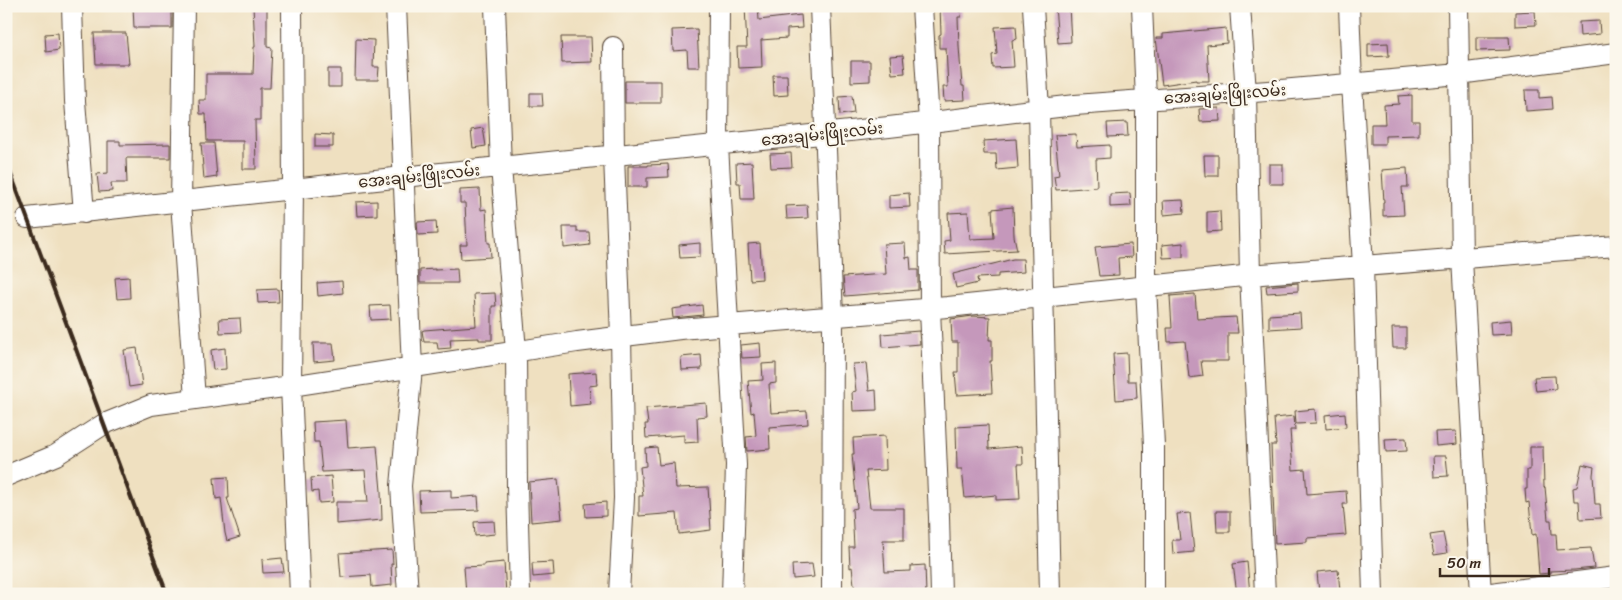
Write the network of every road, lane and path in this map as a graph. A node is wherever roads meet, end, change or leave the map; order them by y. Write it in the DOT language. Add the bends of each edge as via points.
graph roads {
  1 [pos="72,6"];
  2 [pos="184,6"];
  3 [pos="292,6"];
  4 [pos="396,6"];
  5 [pos="495,6"];
  6 [pos="719,6"];
  7 [pos="820,6"];
  8 [pos="922,6"];
  9 [pos="1033,6"];
  10 [pos="1142,6"];
  11 [pos="1240,6"];
  12 [pos="1349,6"];
  13 [pos="1458,6"];
  14 [pos="613,47"];
  15 [pos="1616,53"];
  16 [pos="1459,74"];
  17 [pos="1352,84"];
  18 [pos="1246,93"];
  19 [pos="1146,100"];
  20 [pos="1039,110"];
  21 [pos="929,122"];
  22 [pos="825,134"];
  23 [pos="718,145"];
  24 [pos="614,156"];
  25 [pos="501,167"];
  26 [pos="404,177"];
  27 [pos="293,189"];
  28 [pos="181,202"];
  29 [pos="84,213"];
  30 [pos="27,218"];
  31 [pos="1616,246"];
  32 [pos="1462,259"];
  33 [pos="1362,266"];
  34 [pos="1250,275"];
  35 [pos="1146,286"];
  36 [pos="1042,298"];
  37 [pos="930,309"];
  38 [pos="833,317"];
  39 [pos="728,325"];
  40 [pos="621,336"];
  41 [pos="516,351"];
  42 [pos="412,368"];
  43 [pos="291,386"];
  44 [pos="195,399"];
  45 [pos="6,476"];
  46 [pos="1616,578"];
  47 [pos="300,594"];
  48 [pos="408,594"];
  49 [pos="520,594"];
  50 [pos="619,594"];
  51 [pos="732,594"];
  52 [pos="832,594"];
  53 [pos="941,594"];
  54 [pos="1050,594"];
  55 [pos="1154,594"];
  56 [pos="1265,594"];
  57 [pos="1373,594"];
  58 [pos="1482,594"];
  1 -- 29 [label="street" via="75,101"];
  2 -- 28 [label="street"];
  3 -- 27 [label="street"];
  4 -- 26 [label="street"];
  5 -- 25 [label="street"];
  6 -- 23 [label="street"];
  7 -- 22 [label="street"];
  8 -- 21 [label="street"];
  9 -- 20 [label="street"];
  10 -- 19 [label="street"];
  11 -- 18 [label="street"];
  12 -- 17 [label="street"];
  13 -- 16 [label="street"];
  14 -- 24 [label="street"];
  15 -- 16 [label="street, အေးချမ်းဖြိုးလမ်း"];
  16 -- 17 [label="street, အေးချမ်းဖြိုးလမ်း"];
  16 -- 32 [label="street"];
  17 -- 18 [label="street, အေးချမ်းဖြိုးလမ်း"];
  17 -- 33 [label="street"];
  18 -- 19 [label="street, အေးချမ်းဖြိုးလမ်း"];
  18 -- 34 [label="street"];
  19 -- 20 [label="street, အေးချမ်းဖြိုးလမ်း"];
  19 -- 35 [label="street"];
  20 -- 21 [label="street, အေးချမ်းဖြိုးလမ်း"];
  20 -- 36 [label="street"];
  21 -- 22 [label="street, အေးချမ်းဖြိုးလမ်း"];
  21 -- 37 [label="street"];
  22 -- 23 [label="street, အေးချမ်းဖြိုးလမ်း"];
  22 -- 38 [label="street"];
  23 -- 24 [label="street, အေးချမ်းဖြိုးလမ်း"];
  23 -- 39 [label="street"];
  24 -- 25 [label="street, အေးချမ်းဖြိုးလမ်း"];
  24 -- 40 [label="street"];
  25 -- 26 [label="street, အေးချမ်းဖြိုးလမ်း"];
  25 -- 41 [label="street"];
  26 -- 27 [label="street, အေးချမ်းဖြိုးလမ်း"];
  26 -- 42 [label="street"];
  27 -- 28 [label="street, အေးချမ်းဖြိုးလမ်း"];
  27 -- 43 [label="street"];
  28 -- 29 [label="street, အေးချမ်းဖြိုးလမ်း"];
  28 -- 44 [label="street"];
  29 -- 30 [label="street, အေးချမ်းဖြိုးလမ်း"];
  31 -- 32 [label="street"];
  32 -- 33 [label="street"];
  32 -- 58 [label="street"];
  33 -- 34 [label="street"];
  33 -- 57 [label="street"];
  34 -- 35 [label="street"];
  34 -- 56 [label="street"];
  35 -- 36 [label="street"];
  35 -- 55 [label="street" via="1154,446"];
  36 -- 37 [label="street"];
  36 -- 54 [label="street"];
  37 -- 38 [label="street"];
  37 -- 53 [label="street"];
  38 -- 39 [label="street"];
  38 -- 52 [label="street"];
  39 -- 40 [label="street"];
  39 -- 51 [label="street" via="736,465"];
  40 -- 41 [label="street"];
  40 -- 50 [label="street" via="624,498"];
  41 -- 42 [label="street"];
  41 -- 49 [label="street"];
  42 -- 43 [label="street"];
  42 -- 48 [label="street" via="401,486"];
  43 -- 44 [label="street"];
  43 -- 47 [label="street"];
  44 -- 45 [label="street" via="151,405 104,424 56,455"];
  46 -- 58 [label="street"];
}
